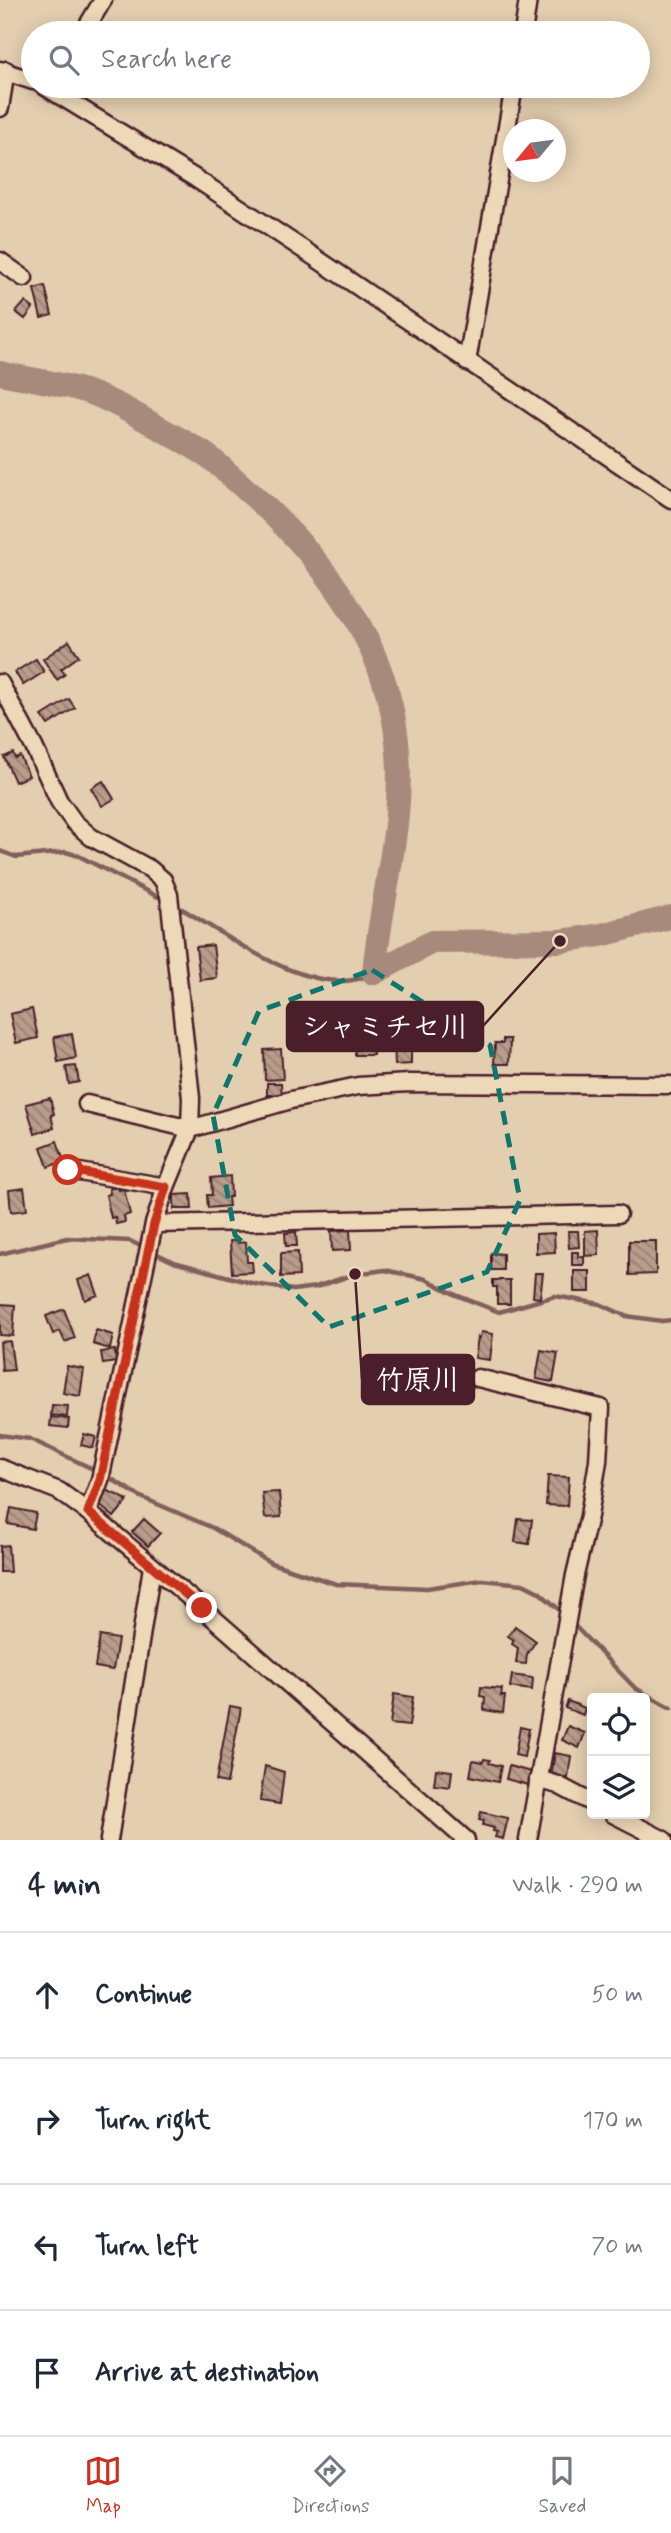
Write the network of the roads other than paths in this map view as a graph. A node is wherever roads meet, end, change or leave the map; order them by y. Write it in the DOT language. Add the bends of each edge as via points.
graph roads {
  1 [pos="103,0"];
  2 [pos="528,0"];
  3 [pos="90,21"];
  4 [pos="525,21"];
  5 [pos="3,70"];
  6 [pos="21,77"];
  7 [pos="67,98"];
  8 [pos="512,98"];
  9 [pos="0,108"];
  10 [pos="0,261"];
  11 [pos="23,278"];
  12 [pos="467,362"];
  13 [pos="671,499"];
  14 [pos="0,683"];
  15 [pos="671,1085"];
  16 [pos="87,1104"];
  17 [pos="190,1129"];
  18 [pos="68,1170"];
  19 [pos="166,1187"];
  20 [pos="618,1213"];
  21 [pos="154,1224"];
  22 [pos="478,1378"];
  23 [pos="0,1468"];
  24 [pos="88,1512"];
  25 [pos="152,1567"];
  26 [pos="538,1779"];
  27 [pos="587,1800"];
  28 [pos="624,1819"];
  29 [pos="109,1840"];
  30 [pos="466,1840"];
  31 [pos="528,1840"];
  32 [pos="664,1840"];
  1 -- 3 [label="street"];
  2 -- 4 [label="street"];
  5 -- 6 [label="street"];
  5 -- 9 [label="street"];
  7 -- 12 [label="street" via="293,242"];
  8 -- 12 [label="street"];
  10 -- 11 [label="street"];
  12 -- 13 [label="street"];
  14 -- 17 [label="street" via="74,822 163,880 169,895 191,1098"];
  15 -- 17 [label="street" via="358,1086"];
  16 -- 17 [label="street"];
  17 -- 19 [label="street"];
  18 -- 19 [label="street"];
  19 -- 21 [label="street"];
  20 -- 21 [label="street"];
  21 -- 24 [label="street" via="100,1480"];
  22 -- 26 [label="street" via="601,1408 598,1461"];
  23 -- 24 [label="street" via="59,1491"];
  24 -- 25 [label="street"];
  25 -- 29 [label="street"];
  25 -- 30 [label="street"];
  26 -- 27 [label="street"];
  26 -- 31 [label="street"];
  28 -- 32 [label="street"];
}
